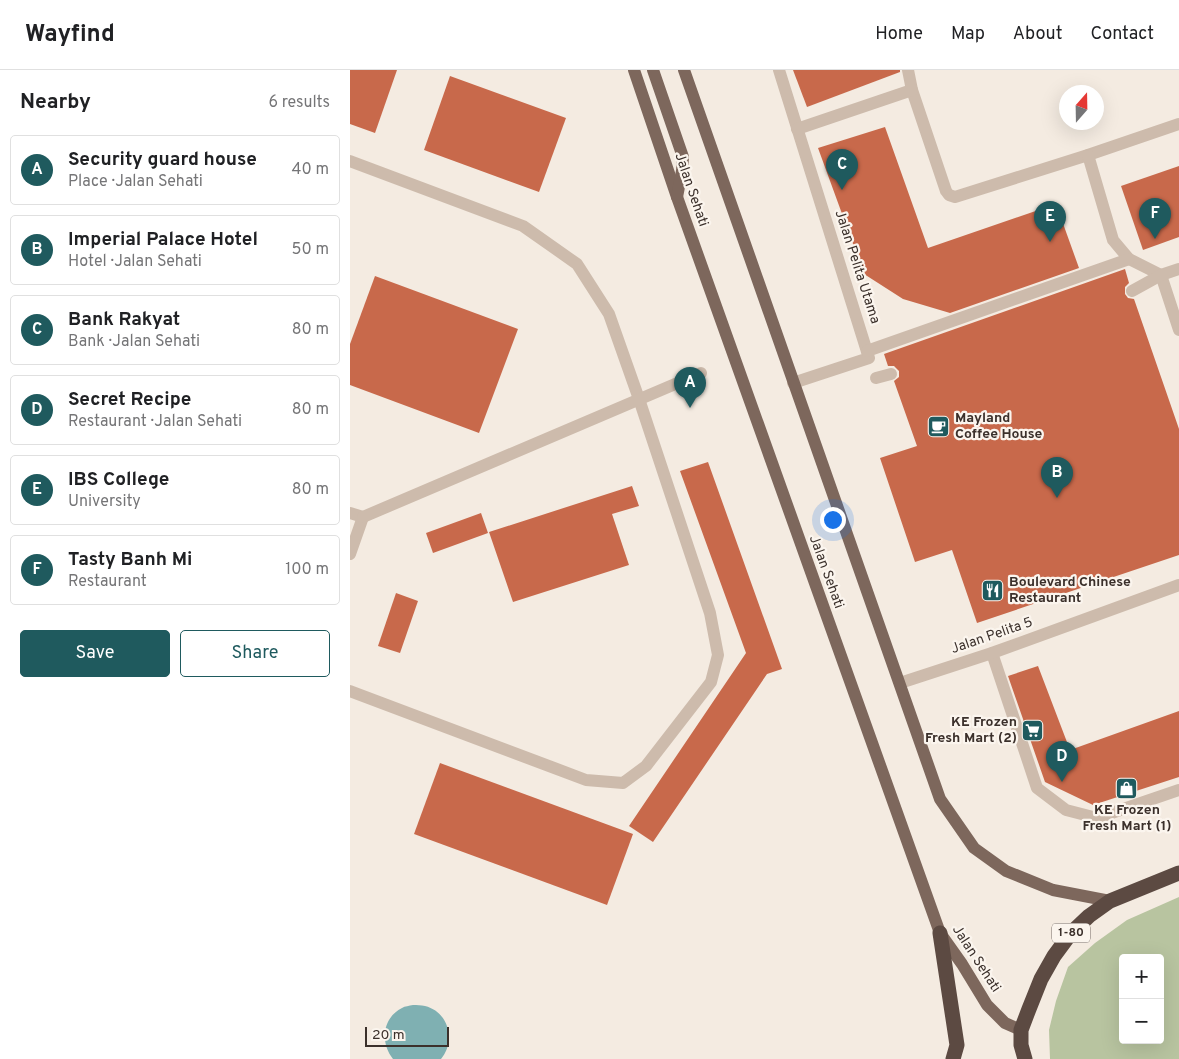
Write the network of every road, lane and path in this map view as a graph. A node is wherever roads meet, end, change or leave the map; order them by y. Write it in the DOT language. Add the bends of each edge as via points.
graph roads {
  1 [pos="634,70"];
  2 [pos="653,70"];
  3 [pos="684,70"];
  4 [pos="779,70"];
  5 [pos="908,70"];
  6 [pos="912,90"];
  7 [pos="1179,124"];
  8 [pos="797,129"];
  9 [pos="1088,155"];
  10 [pos="350,160"];
  11 [pos="677,197"];
  12 [pos="1129,259"];
  13 [pos="1179,269"];
  14 [pos="1161,275"];
  15 [pos="1132,291"];
  16 [pos="1179,330"];
  17 [pos="868,354"];
  18 [pos="701,373"];
  19 [pos="891,374"];
  20 [pos="876,378"];
  21 [pos="793,383"];
  22 [pos="639,399"];
  23 [pos="350,512"];
  24 [pos="363,517"];
  25 [pos="350,554"];
  26 [pos="1179,585"];
  27 [pos="992,653"];
  28 [pos="900,684"];
  29 [pos="350,691"];
  30 [pos="1179,790"];
  31 [pos="1179,873"];
  32 [pos="1110,901"];
  33 [pos="940,933"];
  34 [pos="1023,1045"];
  35 [pos="953,1059"];
  36 [pos="1010,1059"];
  1 -- 11 [label="main road, Jalan Sehati"];
  2 -- 11 [label="main road" via="683,157"];
  3 -- 21 [label="main road"];
  4 -- 8 [label="street, Jalan Pelita Utama"];
  5 -- 6 [label="street"];
  6 -- 8 [label="street"];
  6 -- 9 [label="street" via="946,191 954,197"];
  7 -- 9 [label="street"];
  8 -- 17 [label="street, Jalan Pelita Utama"];
  9 -- 12 [label="street" via="1113,240"];
  10 -- 22 [label="street" via="523,226 576,264 609,314"];
  11 -- 33 [label="main road, Jalan Sehati"];
  12 -- 14 [label="street"];
  12 -- 17 [label="street"];
  13 -- 14 [label="street"];
  14 -- 15 [label="street"];
  14 -- 16 [label="street"];
  17 -- 21 [label="street"];
  18 -- 22 [label="street"];
  19 -- 20 [label="street"];
  21 -- 28 [label="main road"];
  22 -- 24 [label="street"];
  22 -- 29 [label="street" via="710,613 718,655 711,682 646,766 623,783 586,780"];
  23 -- 24 [label="street"];
  24 -- 25 [label="street"];
  26 -- 27 [label="street, Jalan Pelita 5"];
  27 -- 28 [label="street, Jalan Pelita 5"];
  27 -- 30 [label="street" via="1037,788 1066,810 1097,818"];
  28 -- 32 [label="main road" via="940,799 974,848 1006,871 1053,890"];
  31 -- 32 [label="highway, 1-80"];
  32 -- 34 [label="highway, 1-80" via="1071,933 1054,956 1040,980"];
  33 -- 34 [label="main road, Jalan Sehati" via="987,1005"];
  33 -- 35 [label="highway" via="957,1045"];
  34 -- 36 [label="highway"];
}
